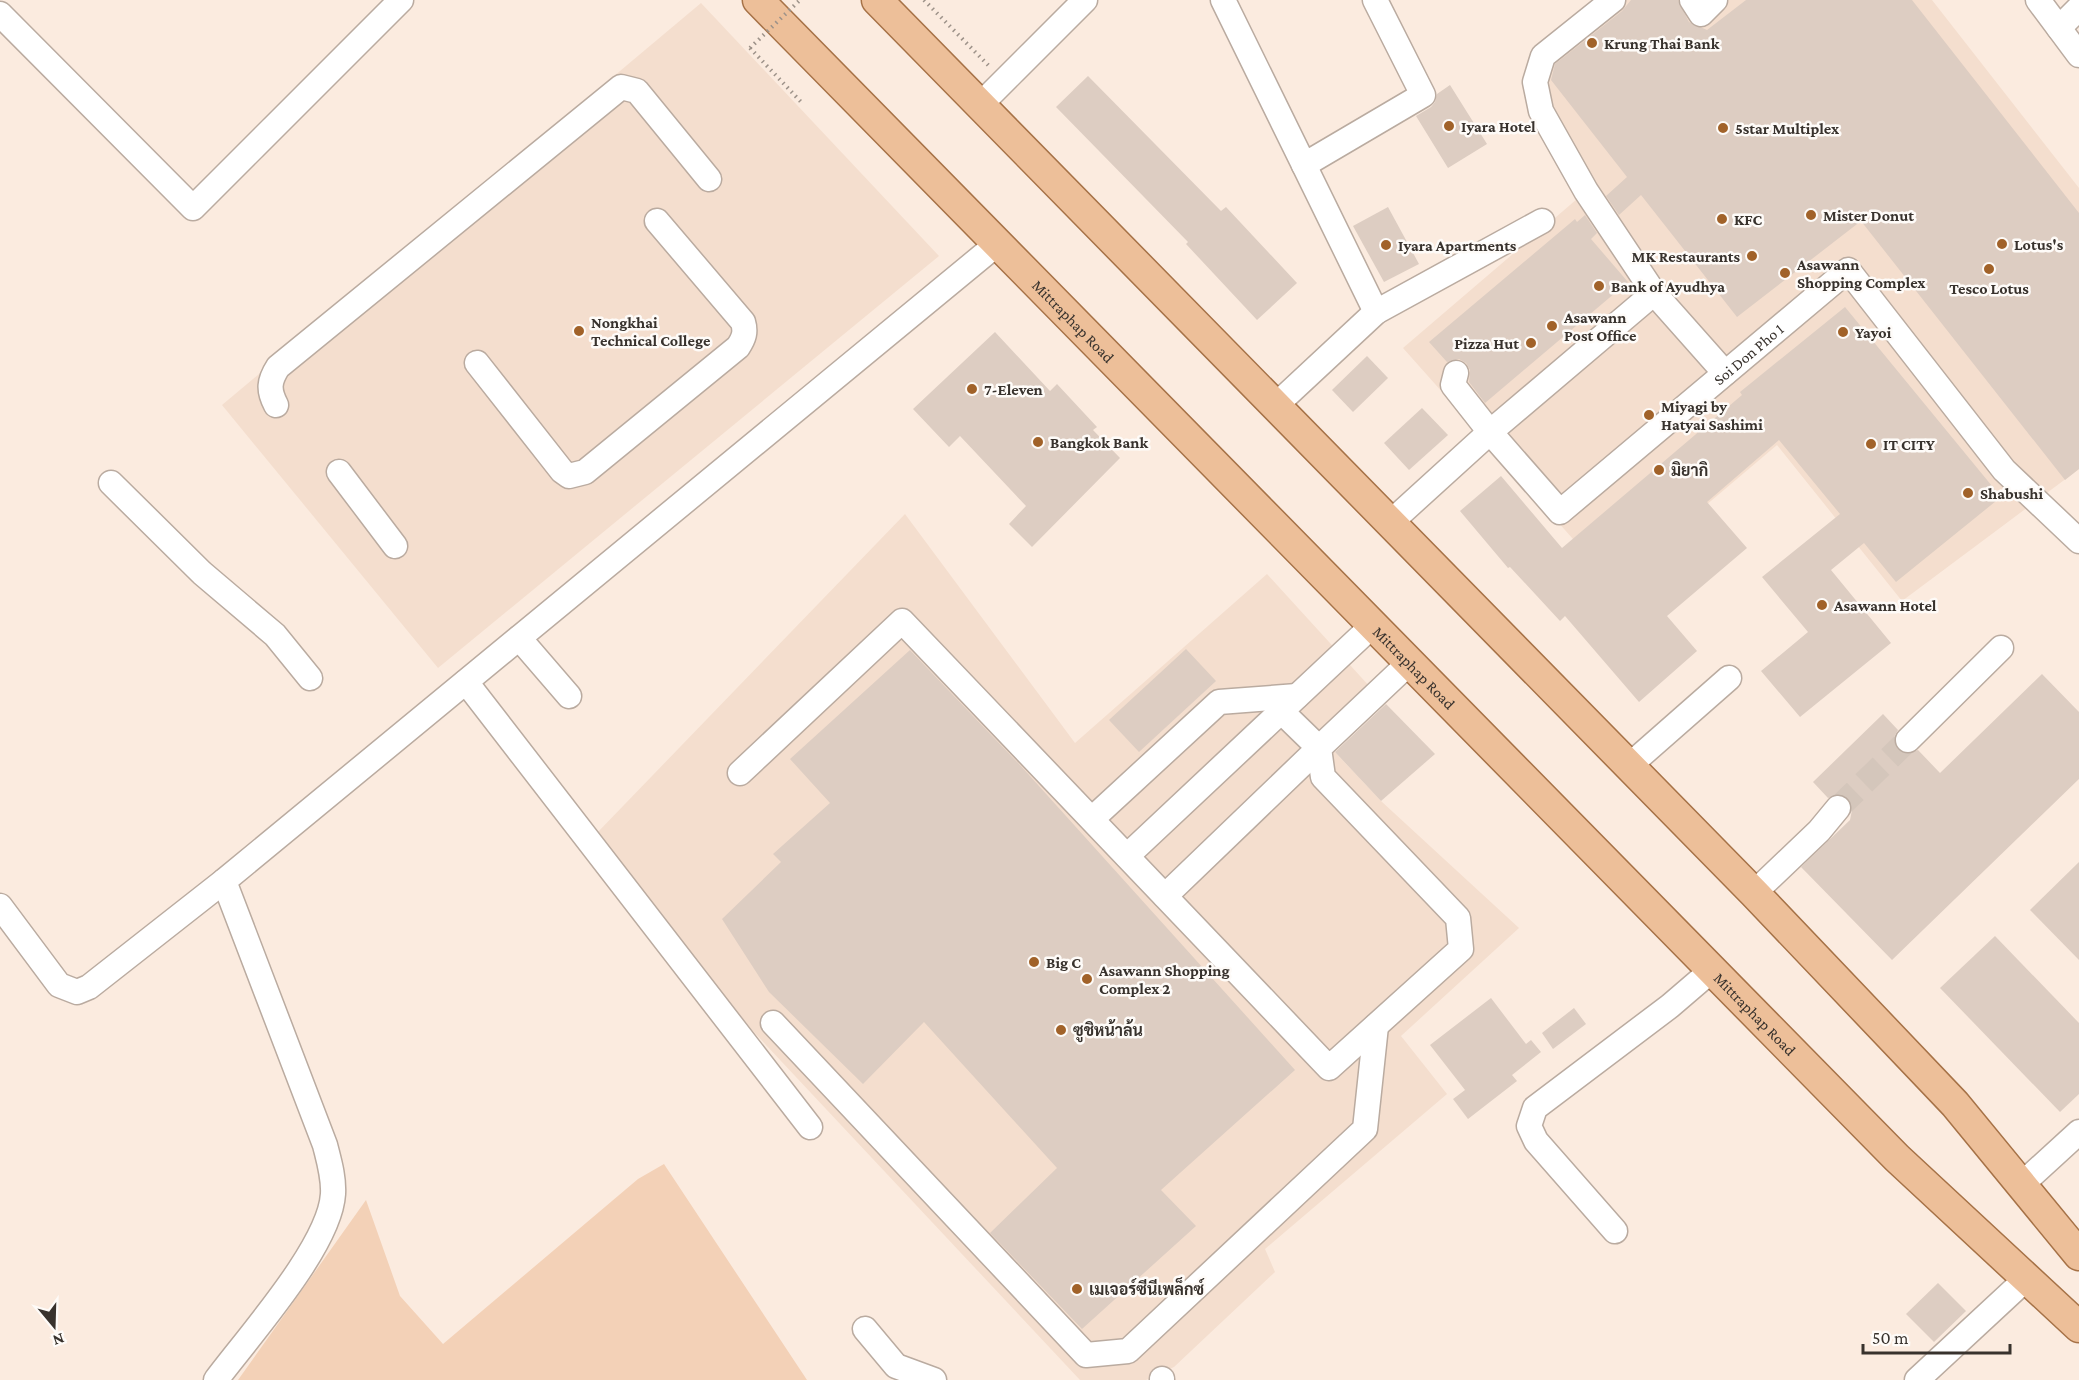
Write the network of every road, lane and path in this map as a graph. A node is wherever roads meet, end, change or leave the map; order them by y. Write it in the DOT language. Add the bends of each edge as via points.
graph roads {
  1 [pos="400,0"];
  2 [pos="758,0"];
  3 [pos="800,0"];
  4 [pos="877,0"];
  5 [pos="924,0"];
  6 [pos="1085,0"];
  7 [pos="1223,0"];
  8 [pos="1375,0"];
  9 [pos="1613,0"];
  10 [pos="1692,0"];
  11 [pos="1715,0"];
  12 [pos="2038,0"];
  13 [pos="2079,8"];
  14 [pos="0,14"];
  15 [pos="2059,28"];
  16 [pos="2079,56"];
  17 [pos="1004,81"];
  18 [pos="803,104"];
  19 [pos="980,105"];
  20 [pos="1304,165"];
  21 [pos="709,179"];
  22 [pos="657,221"];
  23 [pos="1542,221"];
  24 [pos="997,244"];
  25 [pos="1654,293"];
  26 [pos="1376,312"];
  27 [pos="477,363"];
  28 [pos="1456,373"];
  29 [pos="1725,373"];
  30 [pos="276,405"];
  31 [pos="1275,406"];
  32 [pos="1490,432"];
  33 [pos="339,472"];
  34 [pos="111,483"];
  35 [pos="1391,522"];
  36 [pos="2079,541"];
  37 [pos="394,546"];
  38 [pos="1372,626"];
  39 [pos="519,639"];
  40 [pos="2001,648"];
  41 [pos="1408,664"];
  42 [pos="310,678"];
  43 [pos="1729,678"];
  44 [pos="466,682"];
  45 [pos="569,696"];
  46 [pos="1289,703"];
  47 [pos="1908,740"];
  48 [pos="1319,748"];
  49 [pos="1630,765"];
  50 [pos="740,773"];
  51 [pos="1838,808"];
  52 [pos="1092,819"];
  53 [pos="1127,856"];
  54 [pos="224,881"];
  55 [pos="1754,893"];
  56 [pos="1165,896"];
  57 [pos="0,906"];
  58 [pos="1712,970"];
  59 [pos="773,1023"];
  60 [pos="1376,1026"];
  61 [pos="810,1127"];
  62 [pos="2079,1132"];
  63 [pos="2021,1185"];
  64 [pos="1615,1231"];
  65 [pos="2079,1255"];
  66 [pos="2027,1278"];
  67 [pos="2079,1327"];
  68 [pos="865,1329"];
  69 [pos="216,1380"];
  70 [pos="933,1380"];
  71 [pos="1917,1380"];
  1 -- 14 [label="street" via="193,208"];
  2 -- 24 [label="main road, Mittraphap Road"];
  3 -- 18 [label="path, bridge" via="750,48"];
  4 -- 19 [label="main road"];
  5 -- 17 [label="path"];
  6 -- 17 [label="street"];
  7 -- 20 [label="street"];
  8 -- 20 [label="street" via="1423,95"];
  9 -- 25 [label="street" via="1543,56 1535,82 1541,111 1586,191"];
  10 -- 11 [label="street" via="1701,14"];
  12 -- 15 [label="street"];
  13 -- 15 [label="street"];
  15 -- 16 [label="street"];
  17 -- 19 [label="street"];
  19 -- 31 [label="main road"];
  20 -- 26 [label="street"];
  21 -- 30 [label="street" via="637,91 621,87 278,367 271,378 270,393"];
  22 -- 27 [label="street" via="743,322 744,339 585,472 569,476 562,471"];
  23 -- 26 [label="street"];
  24 -- 38 [label="main road, Mittraphap Road"];
  24 -- 39 [label="street"];
  25 -- 29 [label="street"];
  25 -- 32 [label="street"];
  26 -- 31 [label="street"];
  28 -- 32 [label="street" via="1454,385"];
  29 -- 32 [label="street, Soi Don Pho 1" via="1560,512"];
  29 -- 36 [label="street, Soi Don Pho 1" via="1848,270 2004,470"];
  31 -- 35 [label="main road"];
  32 -- 35 [label="street"];
  33 -- 37 [label="street"];
  34 -- 42 [label="street" via="202,573 275,635"];
  35 -- 49 [label="main road"];
  38 -- 41 [label="main road, Mittraphap Road"];
  38 -- 46 [label="street"];
  39 -- 44 [label="street"];
  39 -- 45 [label="street"];
  40 -- 47 [label="street"];
  41 -- 48 [label="street"];
  41 -- 58 [label="main road, Mittraphap Road"];
  43 -- 49 [label="street"];
  44 -- 54 [label="street"];
  44 -- 61 [label="street"];
  46 -- 48 [label="street"];
  46 -- 52 [label="street" via="1219,702"];
  46 -- 53 [label="street"];
  48 -- 56 [label="street"];
  48 -- 60 [label="street" via="1323,777 1458,918 1461,949"];
  49 -- 55 [label="main road"];
  50 -- 52 [label="street" via="902,621"];
  51 -- 55 [label="street"];
  52 -- 53 [label="street"];
  53 -- 56 [label="street"];
  54 -- 57 [label="street" via="89,987 77,992 59,985"];
  54 -- 69 [label="street" via="325,1145 333,1196 325,1223 305,1261"];
  55 -- 63 [label="main road" via="1955,1104"];
  56 -- 60 [label="street" via="1329,1068"];
  58 -- 64 [label="street" via="1535,1108 1529,1126 1536,1141"];
  58 -- 66 [label="main road, Mittraphap Road" via="1897,1158"];
  59 -- 60 [label="street" via="1086,1355 1128,1351 1365,1129"];
  62 -- 63 [label="street"];
  63 -- 65 [label="main road"];
  66 -- 67 [label="main road, Mittraphap Road"];
  66 -- 71 [label="street"];
  68 -- 70 [label="street" via="896,1366"];
}
